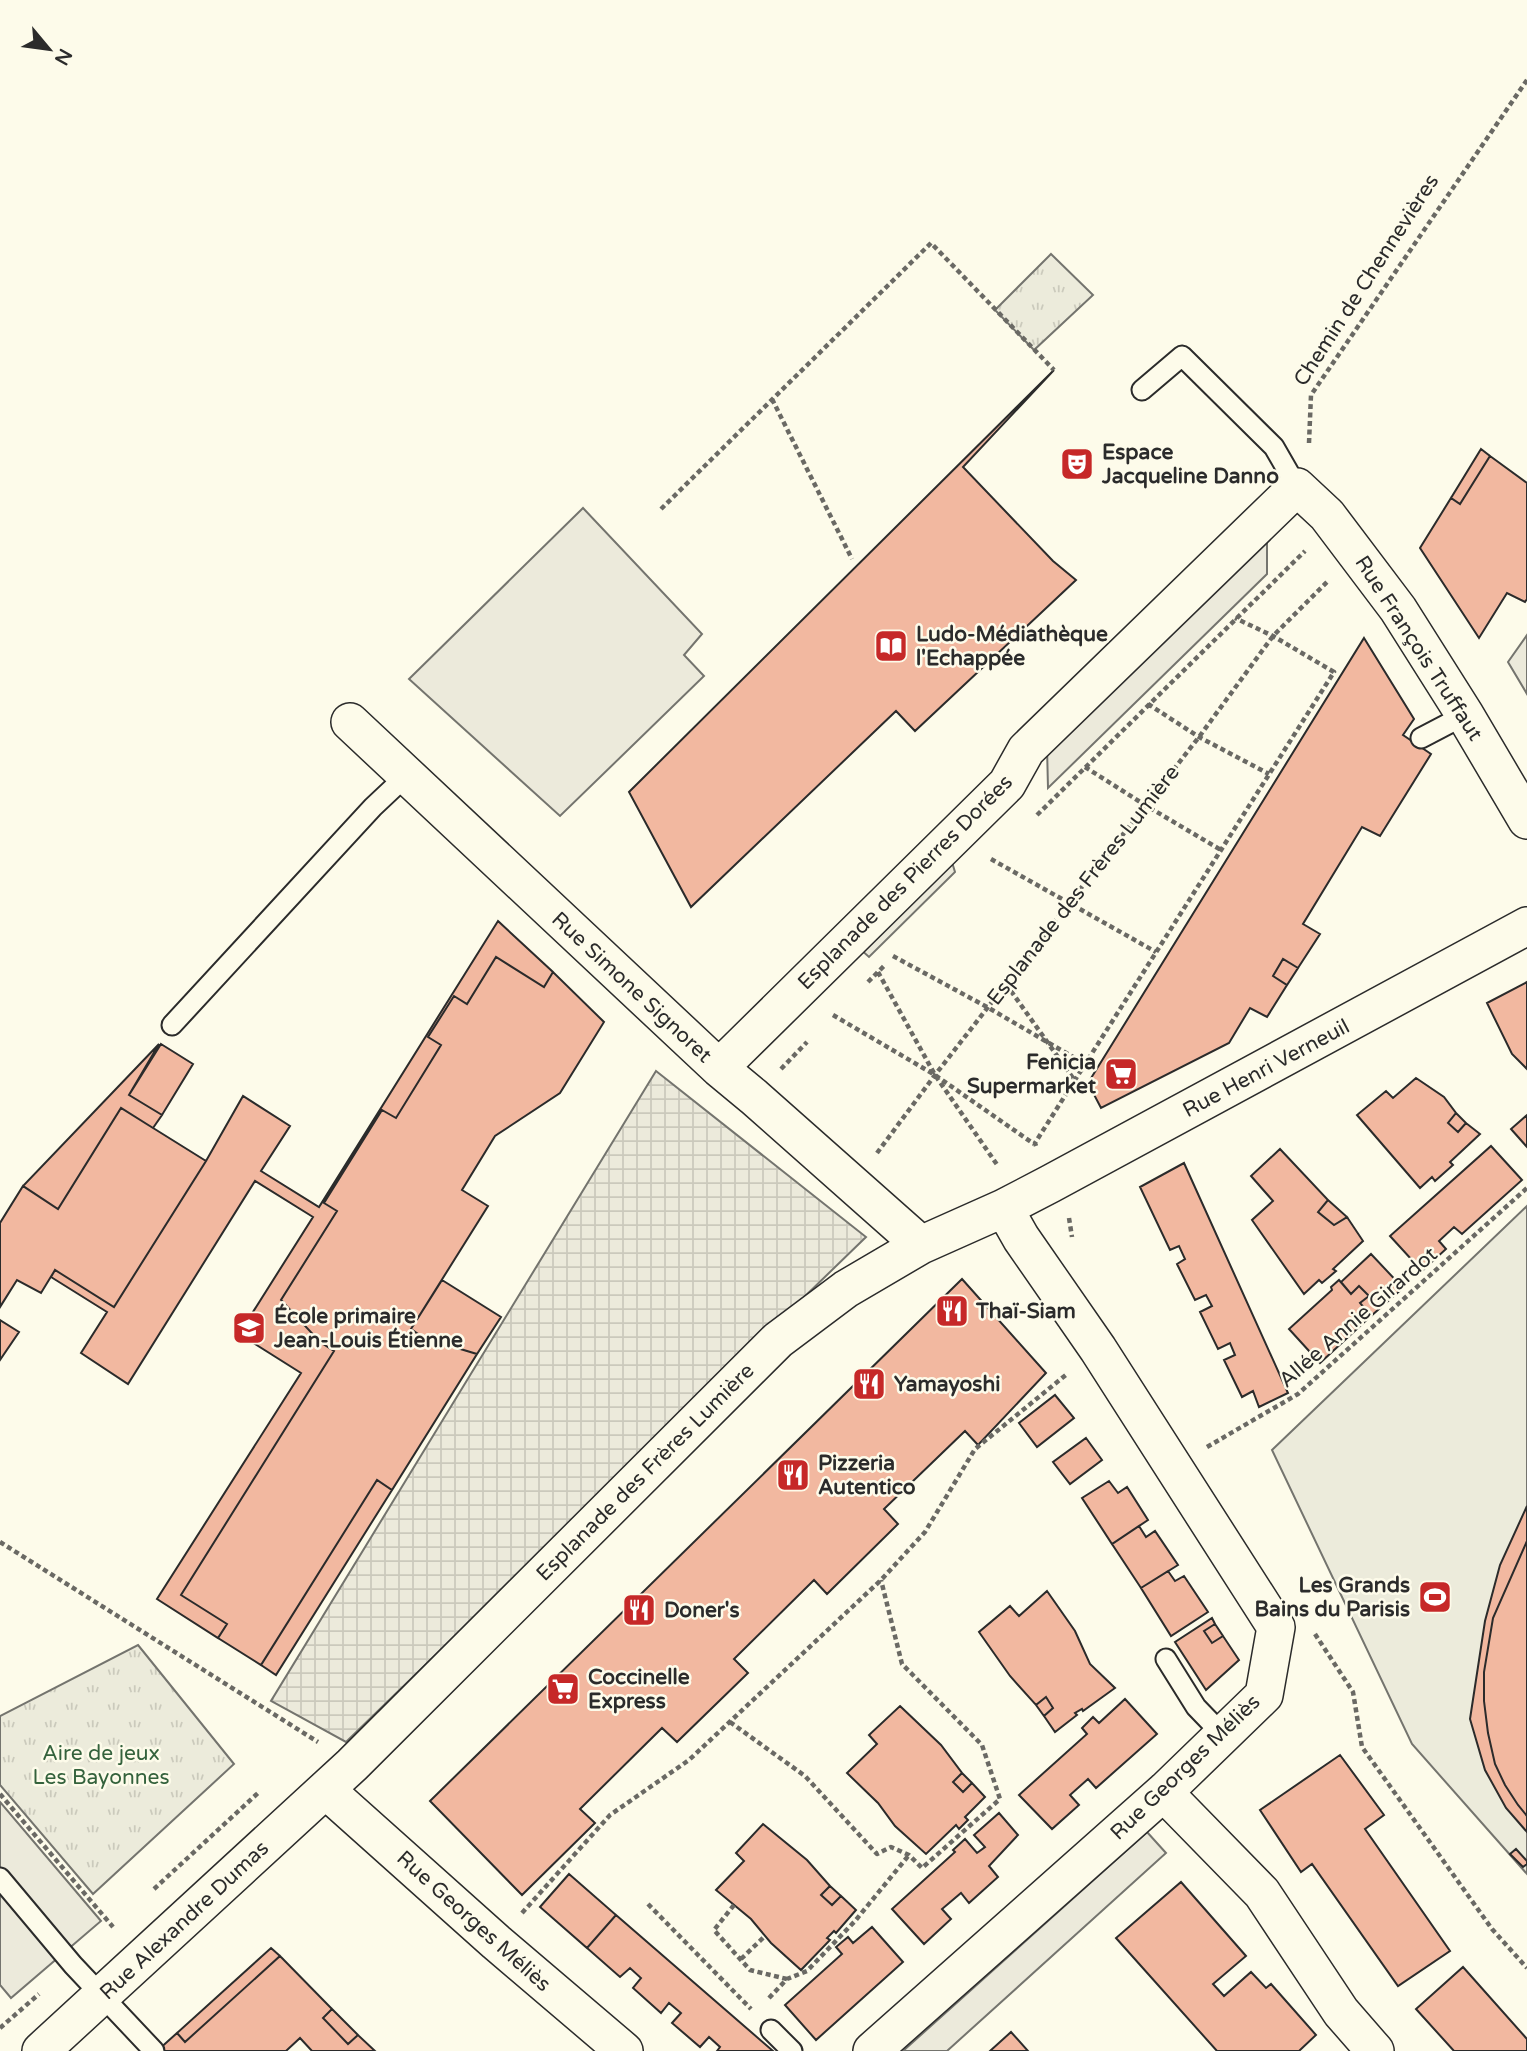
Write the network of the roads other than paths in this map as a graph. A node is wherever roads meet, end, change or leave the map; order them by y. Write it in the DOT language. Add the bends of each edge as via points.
graph roads {
  1 [pos="1142,390"];
  2 [pos="1297,487"];
  3 [pos="1465,715"];
  4 [pos="350,722"];
  5 [pos="1421,738"];
  6 [pos="407,775"];
  7 [pos="1527,820"];
  8 [pos="1527,926"];
  9 [pos="172,1025"];
  10 [pos="719,1068"];
  11 [pos="1004,1192"];
  12 [pos="921,1245"];
  13 [pos="1166,1660"];
  14 [pos="1223,1735"];
  15 [pos="326,1790"];
  16 [pos="1166,1790"];
  17 [pos="0,1878"];
  18 [pos="102,1995"];
  19 [pos="771,2030"];
  20 [pos="41,2051"];
  21 [pos="153,2051"];
  22 [pos="624,2051"];
  23 [pos="792,2051"];
  24 [pos="872,2051"];
  25 [pos="1376,2051"];
  1 -- 2 [label="lane" via="1182,356 1274,447"];
  2 -- 3 [label="street, Rue François Truffaut" via="1327,515 1398,609"];
  2 -- 10 [label="street, Esplanade des Pierres Dorées" via="1026,750 1007,784"];
  3 -- 5 [label="lane"];
  3 -- 7 [label="street, Rue François Truffaut"];
  4 -- 6 [label="street, Rue Simone Signoret"];
  6 -- 9 [label="lane"];
  6 -- 10 [label="street, Rue Simone Signoret"];
  8 -- 11 [label="street, Rue Henri Verneuil"];
  10 -- 12 [label="street, Rue Simone Signoret"];
  11 -- 12 [label="street, Esplanade des Frères Lumière"];
  11 -- 14 [label="street, Rue Georges Méliès" via="1021,1238 1098,1349 1276,1627 1264,1695"];
  12 -- 15 [label="street, Esplanade des Frères Lumière" via="846,1289 778,1340"];
  13 -- 14 [label="lane" via="1196,1707"];
  14 -- 16 [label="street, Rue Georges Méliès"];
  15 -- 18 [label="street, Rue Alexandre Dumas"];
  15 -- 22 [label="street, Rue Georges Méliès"];
  16 -- 24 [label="street, Rue Georges Méliès"];
  16 -- 25 [label="street" via="1262,1893 1341,2012"];
  17 -- 18 [label="lane"];
  18 -- 20 [label="street, Rue Alexandre Dumas"];
  18 -- 21 [label="lane"];
  19 -- 23 [label="lane"];
}
